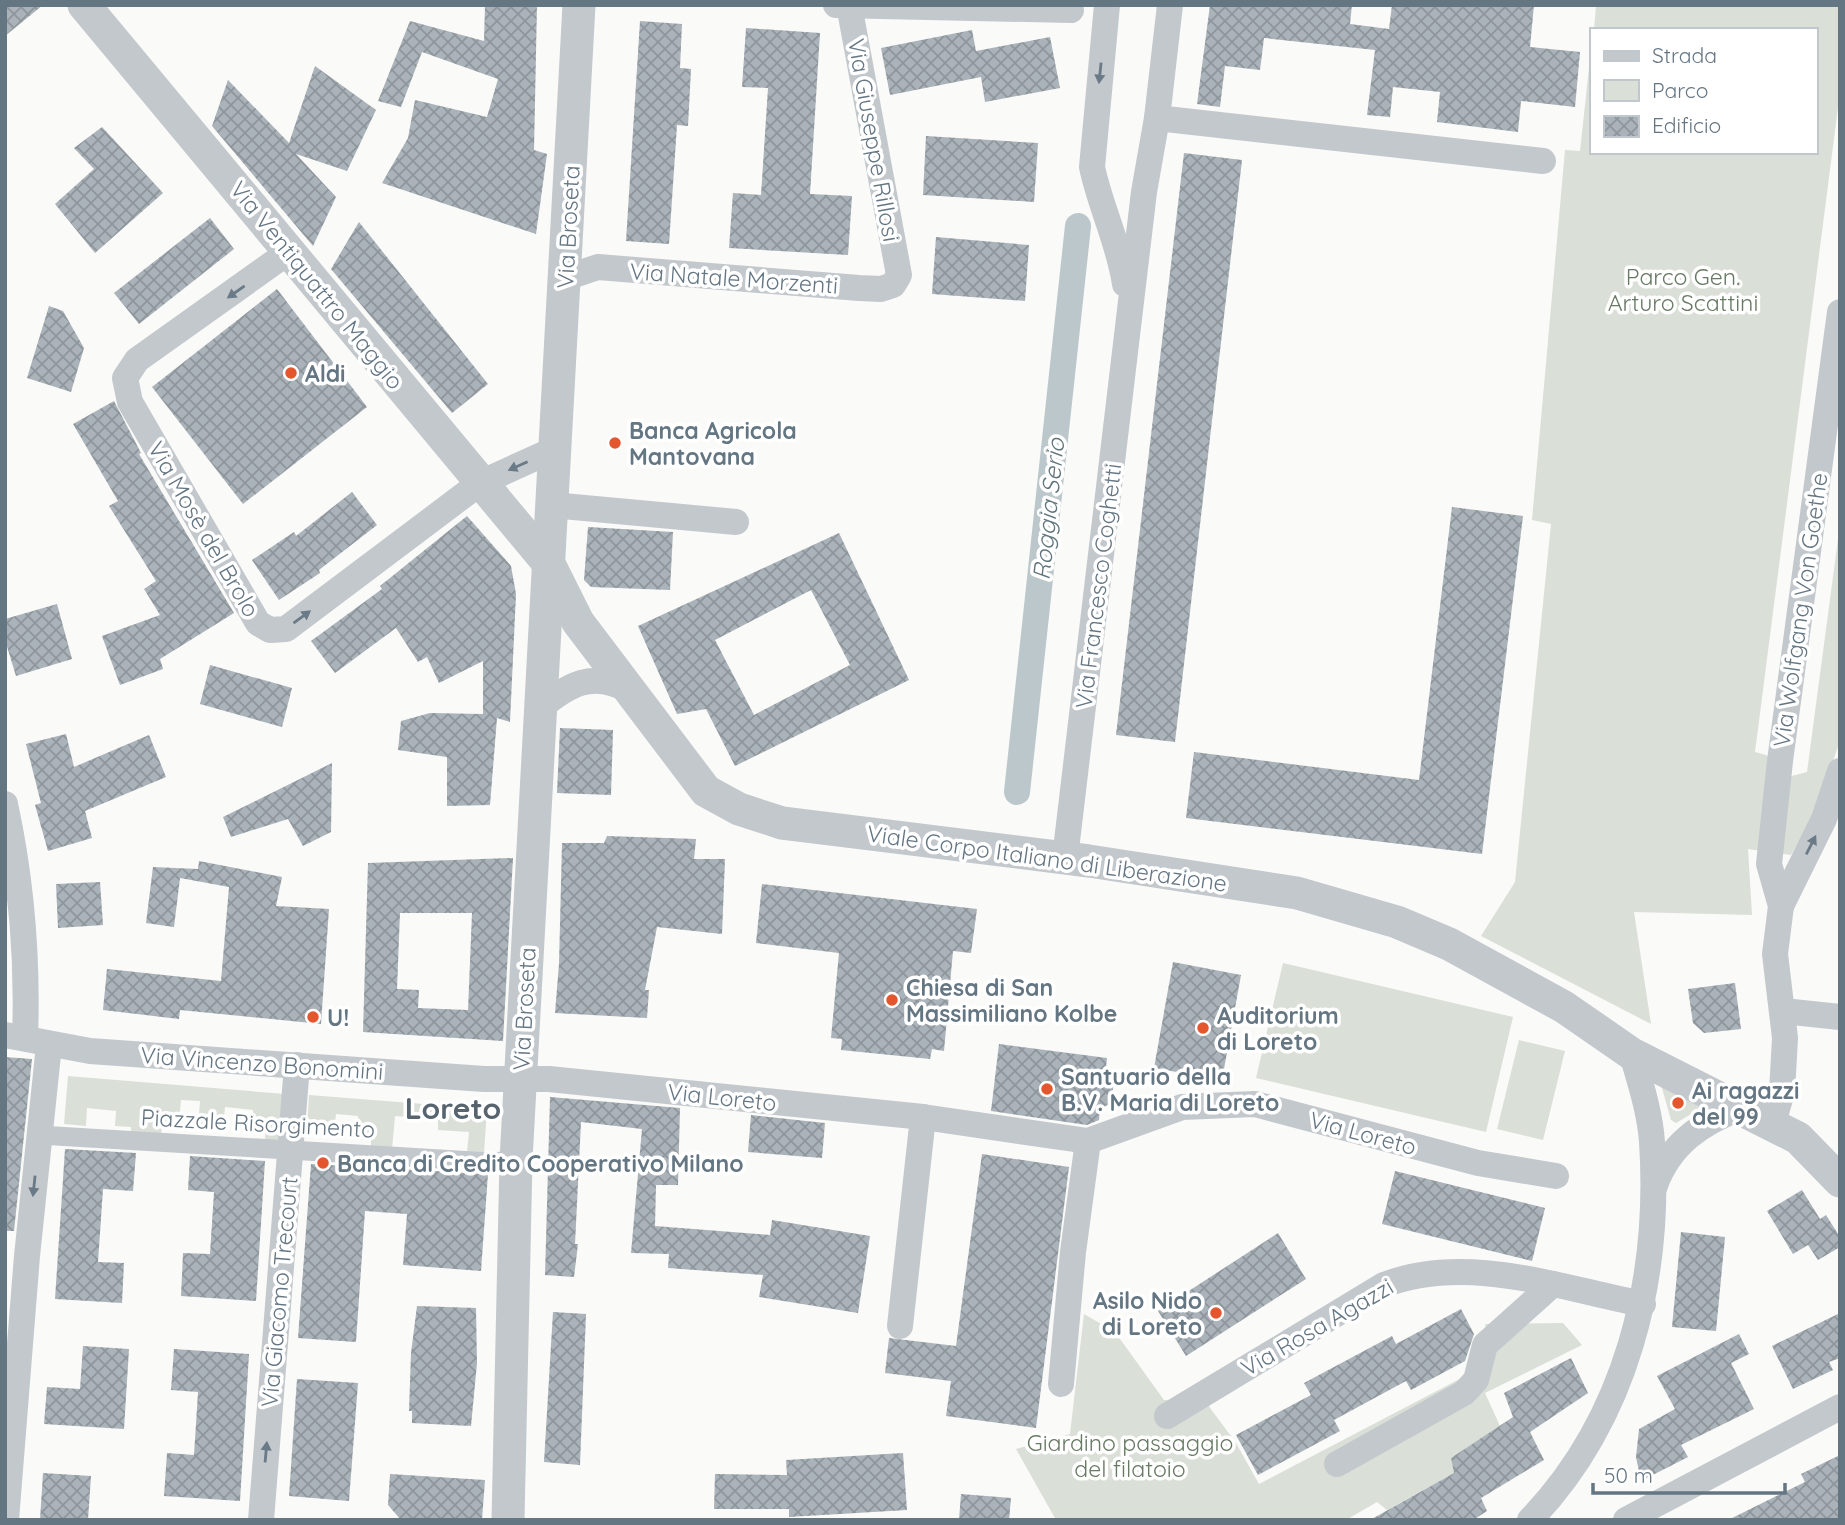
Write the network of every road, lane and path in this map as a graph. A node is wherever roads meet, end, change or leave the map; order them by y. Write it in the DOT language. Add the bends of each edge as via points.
graph roads {
  1 [pos="84,5"];
  2 [pos="579,5"];
  3 [pos="836,5"];
  4 [pos="1107,5"];
  5 [pos="1170,5"];
  6 [pos="849,6"];
  7 [pos="1071,10"];
  8 [pos="1157,118"];
  9 [pos="1543,161"];
  10 [pos="1144,192"];
  11 [pos="1102,198"];
  12 [pos="290,251"];
  13 [pos="899,275"];
  14 [pos="565,278"];
  15 [pos="1840,312"];
  16 [pos="1130,315"];
  17 [pos="555,449"];
  18 [pos="480,483"];
  19 [pos="552,505"];
  20 [pos="736,522"];
  21 [pos="549,564"];
  22 [pos="628,690"];
  23 [pos="540,708"];
  24 [pos="1840,771"];
  25 [pos="5,804"];
  26 [pos="1066,858"];
  27 [pos="1781,906"];
  28 [pos="1783,1011"];
  29 [pos="1840,1017"];
  30 [pos="26,1040"];
  31 [pos="1632,1054"];
  32 [pos="297,1065"];
  33 [pos="520,1079"];
  34 [pos="1743,1107"];
  35 [pos="923,1117"];
  36 [pos="1773,1123"];
  37 [pos="39,1135"];
  38 [pos="1088,1141"];
  39 [pos="290,1149"];
  40 [pos="516,1160"];
  41 [pos="1556,1176"];
  42 [pos="1840,1181"];
  43 [pos="1653,1192"];
  44 [pos="16,1255"];
  45 [pos="1553,1284"];
  46 [pos="1643,1304"];
  47 [pos="900,1326"];
  48 [pos="1062,1384"];
  49 [pos="1840,1407"];
  50 [pos="1167,1416"];
  51 [pos="1337,1464"];
  52 [pos="7,1486"];
  53 [pos="6,1520"];
  54 [pos="261,1520"];
  55 [pos="508,1520"];
  56 [pos="1530,1520"];
  57 [pos="1626,1520"];
  1 -- 12 [label="street, Via Ventiquattro Maggio"];
  2 -- 14 [label="street, Via Broseta"];
  3 -- 6 [label="street"];
  4 -- 11 [label="street, Via Francesco Coghetti, one-way" via="1092,167"];
  5 -- 8 [label="street, Via Francesco Coghetti"];
  6 -- 7 [label="street"];
  6 -- 13 [label="street, Via Giuseppe Rillosi"];
  8 -- 9 [label="street"];
  8 -- 10 [label="street, Via Francesco Coghetti"];
  10 -- 11 [label="street"];
  10 -- 16 [label="street, Via Francesco Coghetti"];
  11 -- 16 [label="street, Via Francesco Coghetti" via="1120,250"];
  12 -- 18 [label="street, Via Ventiquattro Maggio"];
  12 -- 18 [label="street, Via Mosè del Brolo, one-way" via="137,360 125,378 130,402 258,623 270,630 286,629"];
  13 -- 14 [label="street, Via Natale Morzenti" via="893,285 881,289 598,267"];
  14 -- 17 [label="street, Via Broseta"];
  15 -- 27 [label="street, Via Wolfgang Von Goethe" via="1769,864"];
  16 -- 26 [label="street, Via Francesco Coghetti"];
  17 -- 18 [label="street, one-way"];
  17 -- 19 [label="street, Via Broseta"];
  18 -- 21 [label="street, Via Ventiquattro Maggio"];
  19 -- 20 [label="street"];
  19 -- 21 [label="street, Via Broseta"];
  21 -- 22 [label="street, Viale Corpo Italiano di Liberazione" via="578,622"];
  21 -- 23 [label="street, Via Broseta"];
  22 -- 23 [label="street" via="583,680"];
  22 -- 26 [label="street, Viale Corpo Italiano di Liberazione" via="706,791 739,809 782,823"];
  23 -- 33 [label="street, Via Broseta"];
  27 -- 24 [label="street, Via Wolfgang Von Goethe, one-way" via="1824,818"];
  25 -- 30 [label="street" via="20,872"];
  26 -- 31 [label="street, Viale Corpo Italiano di Liberazione" via="1297,893 1397,922 1449,944 1564,1007"];
  27 -- 28 [label="street, Via Wolfgang Von Goethe" via="1775,954"];
  28 -- 29 [label="street"];
  28 -- 36 [label="street, Via Wolfgang Von Goethe" via="1782,1088"];
  30 -- 32 [label="street, Via Vincenzo Bonomini"];
  30 -- 37 [label="street"];
  31 -- 34 [label="street, Viale Corpo Italiano di Liberazione"];
  31 -- 43 [label="street" via="1652,1139"];
  32 -- 33 [label="street, Via Vincenzo Bonomini"];
  32 -- 39 [label="street, Via Giacomo Trecourt"];
  33 -- 35 [label="street, Via Loreto"];
  33 -- 40 [label="street, Via Broseta"];
  34 -- 36 [label="street, Viale Corpo Italiano di Liberazione"];
  34 -- 43 [label="street" via="1709,1120 1688,1138 1662,1165"];
  35 -- 38 [label="street, Via Loreto"];
  35 -- 47 [label="street"];
  36 -- 42 [label="street, Viale Corpo Italiano di Liberazione" via="1798,1138"];
  37 -- 39 [label="street, Piazzale Risorgimento"];
  37 -- 44 [label="street, one-way"];
  38 -- 41 [label="street, Via Loreto" via="1182,1107 1255,1104 1478,1163"];
  38 -- 48 [label="street"];
  39 -- 40 [label="street, Piazzale Risorgimento"];
  54 -- 39 [label="street, Via Giacomo Trecourt, one-way"];
  40 -- 55 [label="street, Via Broseta"];
  43 -- 46 [label="street"];
  44 -- 52 [label="street"];
  45 -- 46 [label="street, Via Rosa Agazzi"];
  45 -- 50 [label="street, Via Rosa Agazzi" via="1507,1276 1411,1274 1384,1285"];
  45 -- 51 [label="street" via="1485,1345 1476,1380 1464,1393"];
  46 -- 56 [label="street" via="1622,1377 1601,1422 1576,1464"];
  49 -- 57 [label="street"];
  52 -- 53 [label="street"];
}
